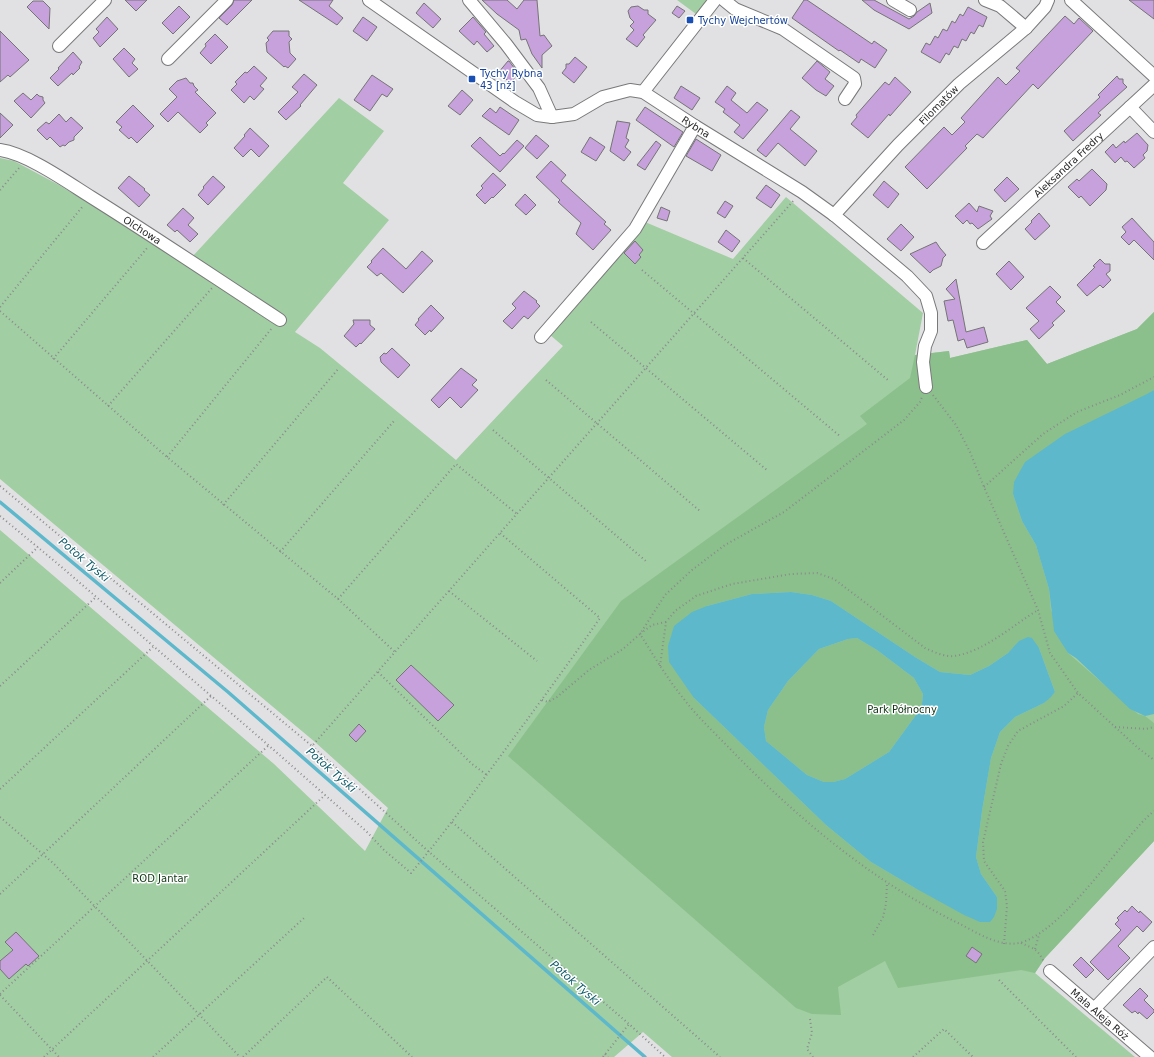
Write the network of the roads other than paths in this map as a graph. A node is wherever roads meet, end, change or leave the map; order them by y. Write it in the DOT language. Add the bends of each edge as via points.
graph roads {
  1 [pos="105,0"];
  2 [pos="227,0"];
  3 [pos="369,0"];
  4 [pos="469,0"];
  5 [pos="715,0"];
  6 [pos="724,0"];
  7 [pos="893,0"];
  8 [pos="985,0"];
  9 [pos="1048,0"];
  10 [pos="1071,0"];
  11 [pos="910,10"];
  12 [pos="1026,28"];
  13 [pos="59,46"];
  14 [pos="168,59"];
  15 [pos="1154,76"];
  16 [pos="1154,85"];
  17 [pos="643,92"];
  18 [pos="845,99"];
  19 [pos="1130,106"];
  20 [pos="552,117"];
  21 [pos="696,126"];
  22 [pos="1154,132"];
  23 [pos="0,150"];
  24 [pos="834,215"];
  25 [pos="983,244"];
  26 [pos="279,319"];
  27 [pos="541,337"];
  28 [pos="926,387"];
  29 [pos="1154,947"];
  30 [pos="1050,971"];
  31 [pos="1094,1009"];
  32 [pos="1150,1057"];
  1 -- 13 [label="street"];
  2 -- 14 [label="street"];
  3 -- 20 [label="street" via="515,102 537,115"];
  4 -- 20 [label="street" via="539,88"];
  5 -- 17 [label="street"];
  6 -- 18 [label="street" via="735,9 783,29 854,78 855,84"];
  7 -- 11 [label="street"];
  8 -- 12 [label="street" via="1000,6"];
  9 -- 12 [label="street, Filomatów"];
  10 -- 15 [label="street"];
  12 -- 24 [label="street, Filomatów" via="959,84 898,145"];
  16 -- 19 [label="street, Aleksandra Fredry"];
  17 -- 20 [label="street" via="630,90 603,98 574,114"];
  17 -- 21 [label="street, Rybna"];
  19 -- 22 [label="street"];
  19 -- 25 [label="street, Aleksandra Fredry"];
  21 -- 24 [label="street, Rybna"];
  21 -- 27 [label="street" via="635,229"];
  23 -- 26 [label="street, Olchowa" via="23,156"];
  24 -- 28 [label="street, Rybna" via="907,276 926,296 931,313 931,331 923,362"];
  29 -- 31 [label="street"];
  30 -- 31 [label="street, Mała Aleja Róż"];
  31 -- 32 [label="street, Mała Aleja Róż"];
}
